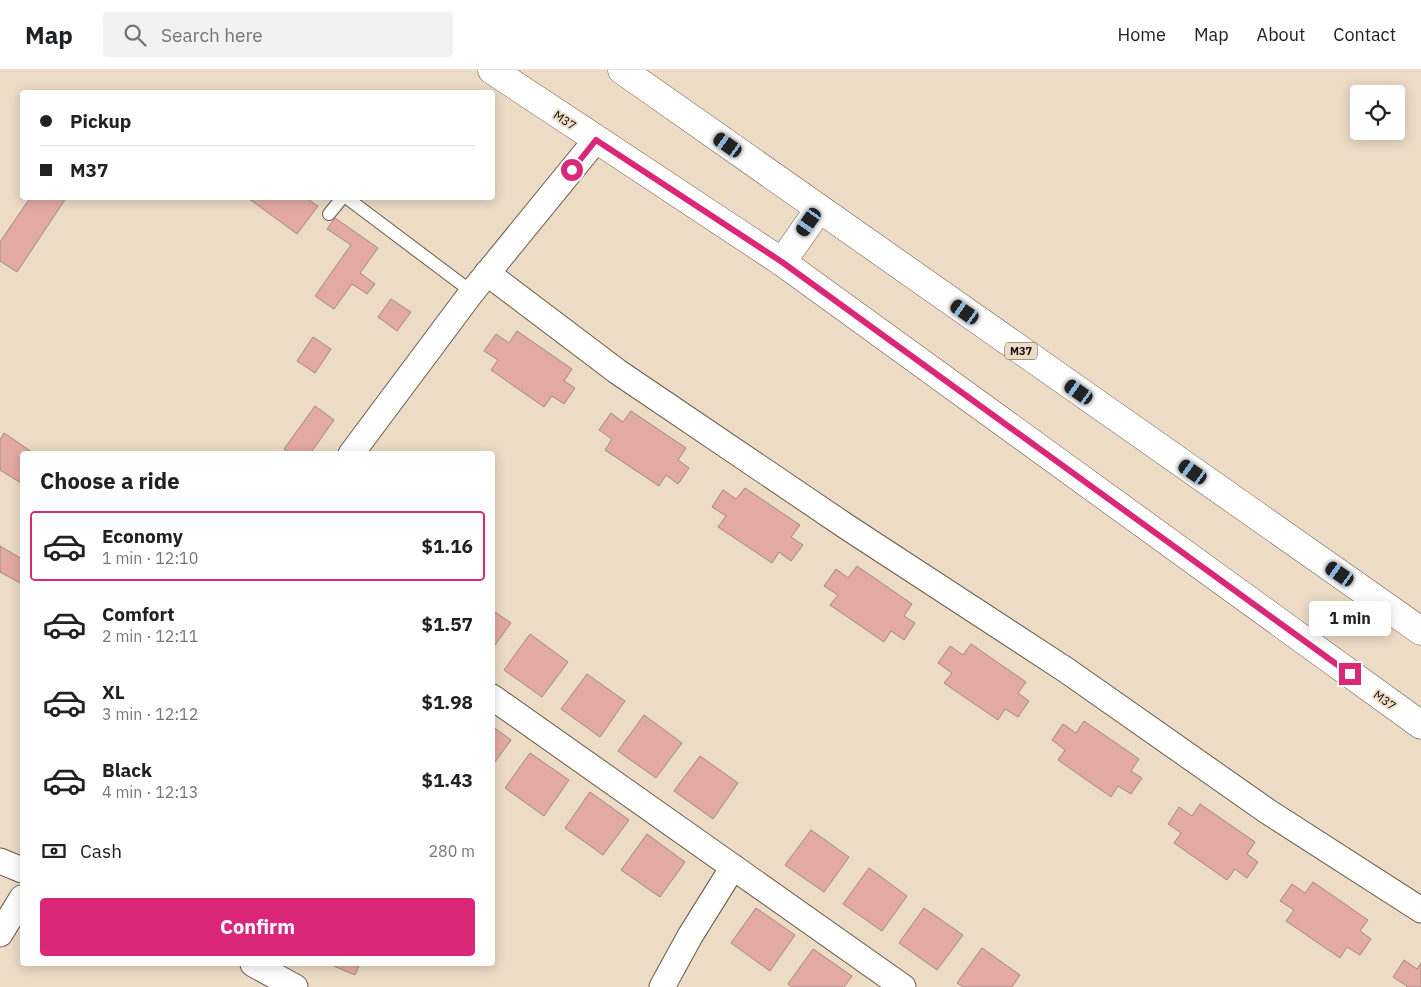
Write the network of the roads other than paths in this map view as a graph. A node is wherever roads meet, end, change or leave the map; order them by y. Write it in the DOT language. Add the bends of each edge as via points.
graph roads {
  1 [pos="492,70"];
  2 [pos="622,70"];
  3 [pos="596,140"];
  4 [pos="340,200"];
  5 [pos="350,200"];
  6 [pos="818,209"];
  7 [pos="329,214"];
  8 [pos="782,262"];
  9 [pos="480,283"];
  10 [pos="353,451"];
  11 [pos="1421,631"];
  12 [pos="495,699"];
  13 [pos="1421,725"];
  14 [pos="0,860"];
  15 [pos="733,867"];
  16 [pos="20,869"];
  17 [pos="20,901"];
  18 [pos="1421,910"];
  19 [pos="0,934"];
  20 [pos="257,966"];
  21 [pos="295,987"];
  22 [pos="662,987"];
  23 [pos="903,987"];
  1 -- 3 [label="highway, M37 / M37"];
  2 -- 6 [label="highway, M37 / M37"];
  3 -- 8 [label="highway, M37 / M37"];
  3 -- 9 [label="street"];
  4 -- 7 [label="lane"];
  5 -- 9 [label="lane"];
  6 -- 8 [label="highway"];
  6 -- 11 [label="highway, M37 / M37"];
  8 -- 13 [label="highway, M37 / M37"];
  9 -- 10 [label="street"];
  9 -- 18 [label="street" via="1066,670 1275,816"];
  12 -- 15 [label="street"];
  14 -- 16 [label="street"];
  15 -- 22 [label="street"];
  15 -- 23 [label="street"];
  17 -- 19 [label="street"];
  20 -- 21 [label="street"];
}
